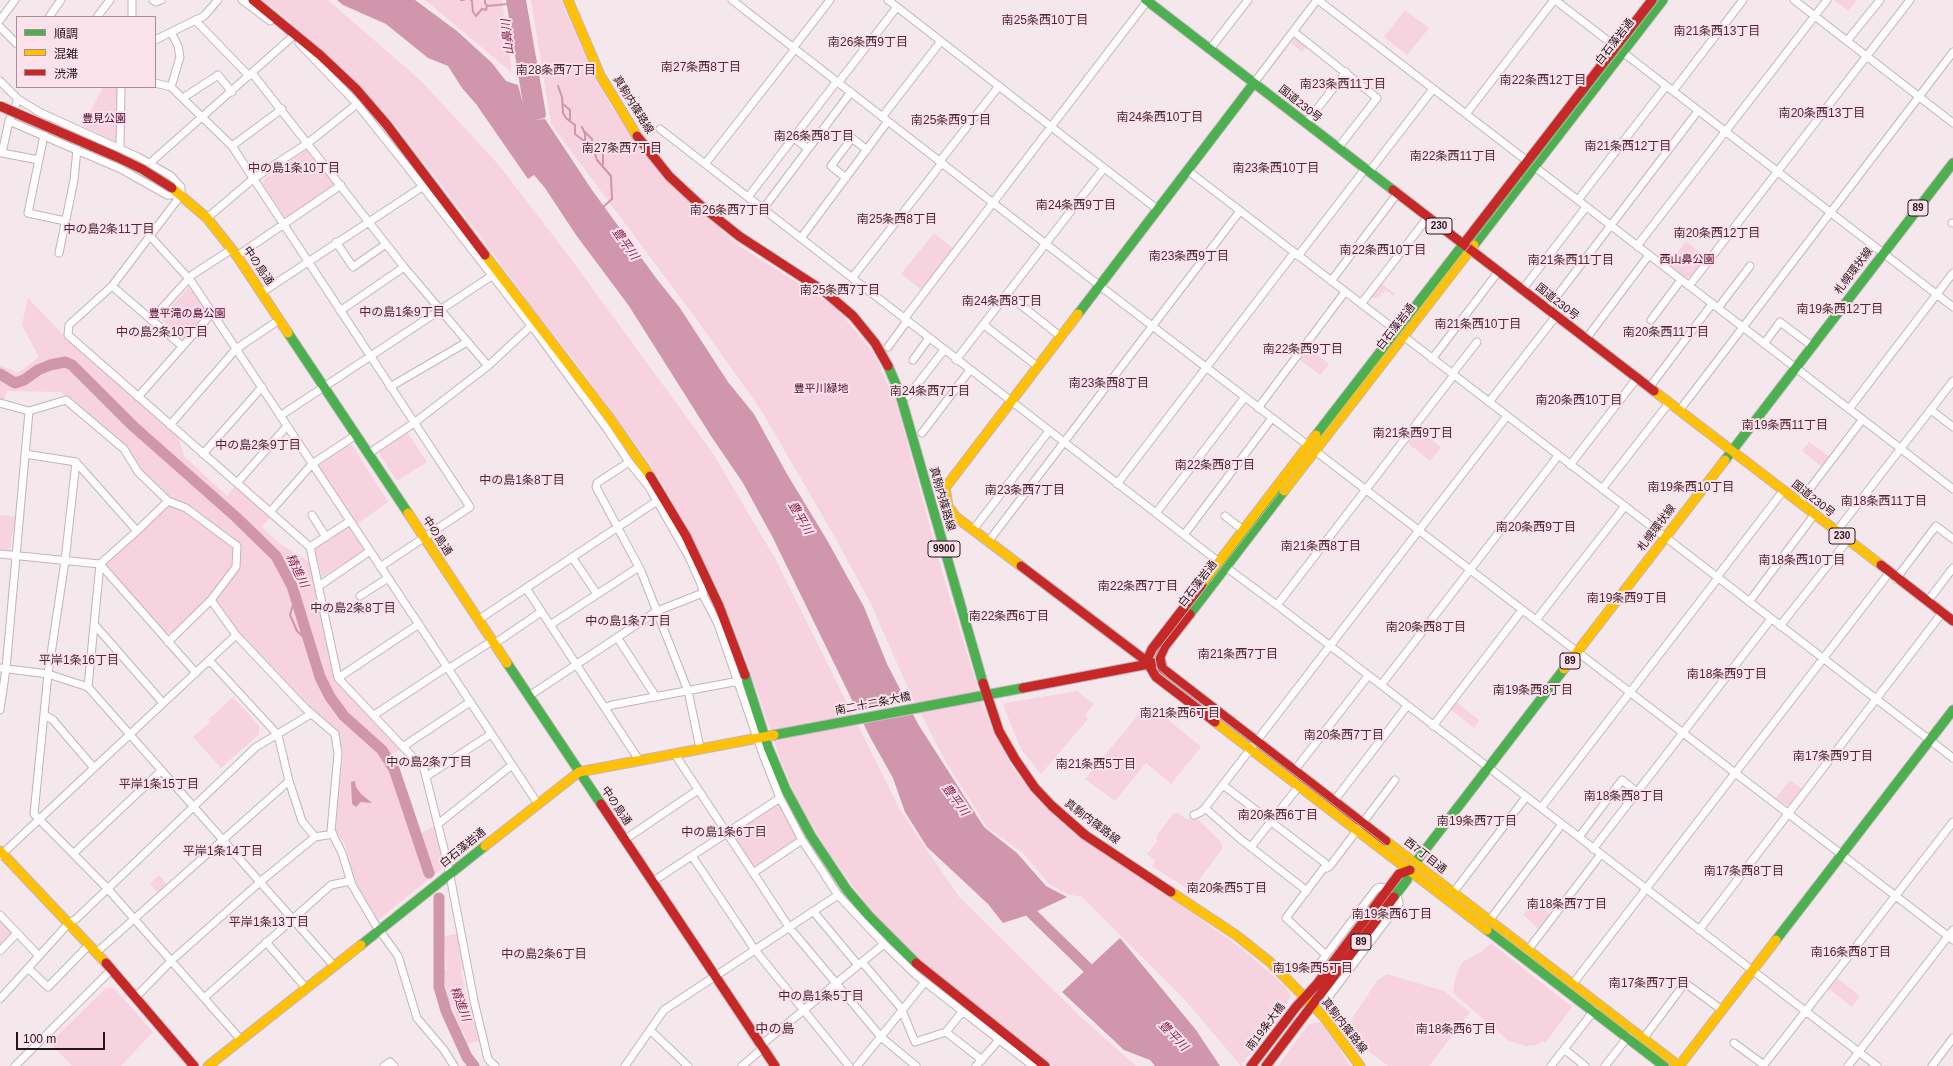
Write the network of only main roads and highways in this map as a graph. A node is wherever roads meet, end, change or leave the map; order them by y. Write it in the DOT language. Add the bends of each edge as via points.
graph roads {
  1 [pos="253,0"];
  2 [pos="568,0"];
  3 [pos="1147,0"];
  4 [pos="1652,0"];
  5 [pos="1663,0"];
  6 [pos="1619,50"];
  7 [pos="1254,83"];
  8 [pos="0,106"];
  9 [pos="1953,163"];
  10 [pos="1467,247"];
  11 [pos="1312,449"];
  12 [pos="1731,451"];
  13 [pos="1222,565"];
  14 [pos="1953,621"];
  15 [pos="1160,662"];
  16 [pos="1149,663"];
  17 [pos="983,695"];
  18 [pos="1953,710"];
  19 [pos="765,736"];
  20 [pos="1253,745"];
  21 [pos="579,772"];
  22 [pos="1360,827"];
  23 [pos="1,854"];
  24 [pos="1412,867"];
  25 [pos="1303,1000"];
  26 [pos="1310,1008"];
  27 [pos="1596,1008"];
  28 [pos="1630,1034"];
  29 [pos="194,1066"];
  30 [pos="208,1066"];
  31 [pos="775,1066"];
  32 [pos="1045,1066"];
  33 [pos="1251,1066"];
  34 [pos="1266,1066"];
  35 [pos="1360,1066"];
  36 [pos="1664,1066"];
  37 [pos="1679,1066"];
  1 -- 19 [label="main road" via="320,55 356,89 387,125 637,456 677,521 716,600 740,658"];
  2 -- 17 [label="main road, 真駒内篠路線 / 9900" via="600,75 620,110 641,142 669,176 739,236 825,292 853,316 875,343 900,394"];
  3 -- 7 [label="main road, 国道230号 / 230"];
  4 -- 6 [label="main road, 白石藻岩通"];
  5 -- 6 [label="main road, 白石藻岩通"];
  6 -- 10 [label="main road, 白石藻岩通"];
  7 -- 10 [label="main road, 国道230号 / 230"];
  7 -- 16 [label="main road, 西7丁目通" via="945,488 946,500 956,517"];
  8 -- 21 [label="main road, 中の島通, bridge" via="147,172 181,195 206,218 234,252"];
  9 -- 12 [label="main road, 札幌環状線 / 89"];
  10 -- 11 [label="main road, 白石藻岩通"];
  10 -- 12 [label="main road, 国道230号 / 230"];
  11 -- 13 [label="main road, 白石藻岩通"];
  11 -- 13 [label="main road, 白石藻岩通" via="1243,530"];
  12 -- 14 [label="main road, 国道230号 / 230"];
  12 -- 24 [label="main road, 札幌環状線 / 89"];
  13 -- 15 [label="main road, 白石藻岩通" via="1165,646"];
  13 -- 16 [label="main road, 白石藻岩通" via="1152,649"];
  15 -- 16 [label="main road"];
  15 -- 20 [label="main road, 西7丁目通" via="1167,673"];
  16 -- 17 [label="main road"];
  16 -- 20 [label="main road, 西7丁目通" via="1156,676"];
  17 -- 19 [label="main road, 南二十二条大橋"];
  17 -- 25 [label="main road, 真駒内篠路線 / 9900" via="1015,759 1035,788 1052,806 1085,835 1236,935 1270,962"];
  18 -- 37 [label="main road"];
  19 -- 21 [label="main road, 白石藻岩通"];
  19 -- 32 [label="main road" via="786,790 811,836 847,890 869,916 908,956"];
  20 -- 22 [label="main road, 西7丁目通" via="1299,786"];
  20 -- 22 [label="main road, 西7丁目通" via="1334,801"];
  21 -- 30 [label="main road, 白石藻岩通"];
  21 -- 31 [label="main road, 中の島通"];
  22 -- 24 [label="main road, 西7丁目通"];
  23 -- 29 [label="main road" via="112,969"];
  24 -- 25 [label="main road, 札幌環状線 / 89" via="1399,874"];
  24 -- 26 [label="main road, 札幌環状線 / 89" via="1397,894"];
  24 -- 27 [label="main road, 西7丁目通"];
  24 -- 27 [label="main road, 西7丁目通" via="1453,893 1528,950"];
  25 -- 26 [label="main road, 真駒内篠路線 / 9900"];
  25 -- 33 [label="main road, 南19条大橋 / 89"];
  26 -- 34 [label="main road, 89"];
  26 -- 35 [label="main road, 真駒内篠路線 / 9900" via="1343,1042"];
  27 -- 28 [label="main road, 西7丁目通"];
  28 -- 36 [label="main road, 西7丁目通"];
  28 -- 37 [label="main road, 西7丁目通" via="1643,1038"];
}
